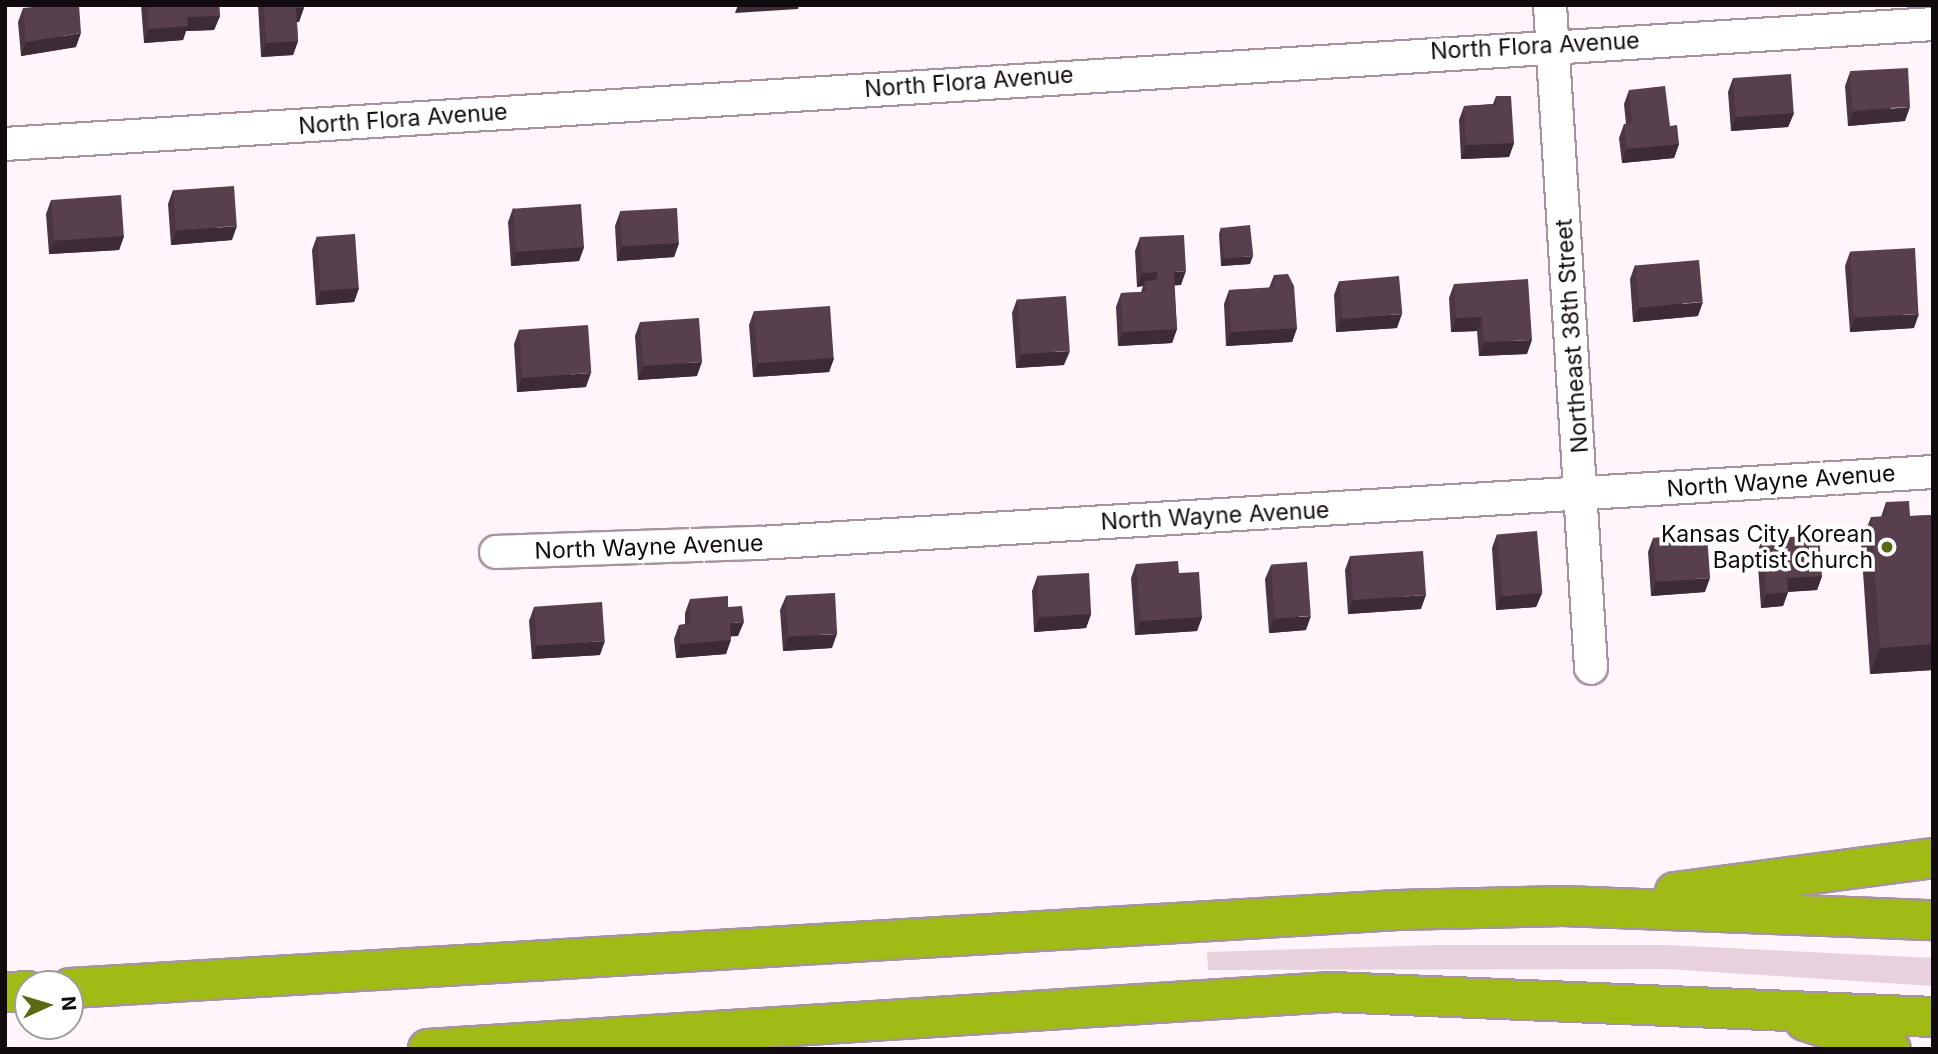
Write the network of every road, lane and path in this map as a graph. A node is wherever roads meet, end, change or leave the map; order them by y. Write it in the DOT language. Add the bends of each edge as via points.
graph roads {
  1 [pos="1550,5"];
  2 [pos="1933,24"];
  3 [pos="1553,44"];
  4 [pos="5,144"];
  5 [pos="1933,472"];
  6 [pos="1582,494"];
  7 [pos="496,552"];
  8 [pos="1591,668"];
  9 [pos="1933,858"];
  10 [pos="1563,906"];
  11 [pos="1933,920"];
  12 [pos="84,987"];
  13 [pos="1774,1009"];
  14 [pos="1933,1017"];
  15 [pos="428,1049"];
  16 [pos="1891,1049"];
  1 -- 3 [label="street, Northeast 38th Street"];
  2 -- 3 [label="street, North Flora Avenue"];
  3 -- 4 [label="street, North Flora Avenue"];
  3 -- 6 [label="street, Northeast 38th Street"];
  5 -- 6 [label="street, North Wayne Avenue"];
  6 -- 7 [label="street, North Wayne Avenue" via="759,543"];
  6 -- 8 [label="street, Northeast 38th Street"];
  9 -- 10 [label="highway"];
  10 -- 11 [label="highway"];
  10 -- 12 [label="highway" via="1216,917"];
  13 -- 14 [label="highway"];
  13 -- 15 [label="highway" via="1332,992"];
  13 -- 16 [label="highway"];
}
